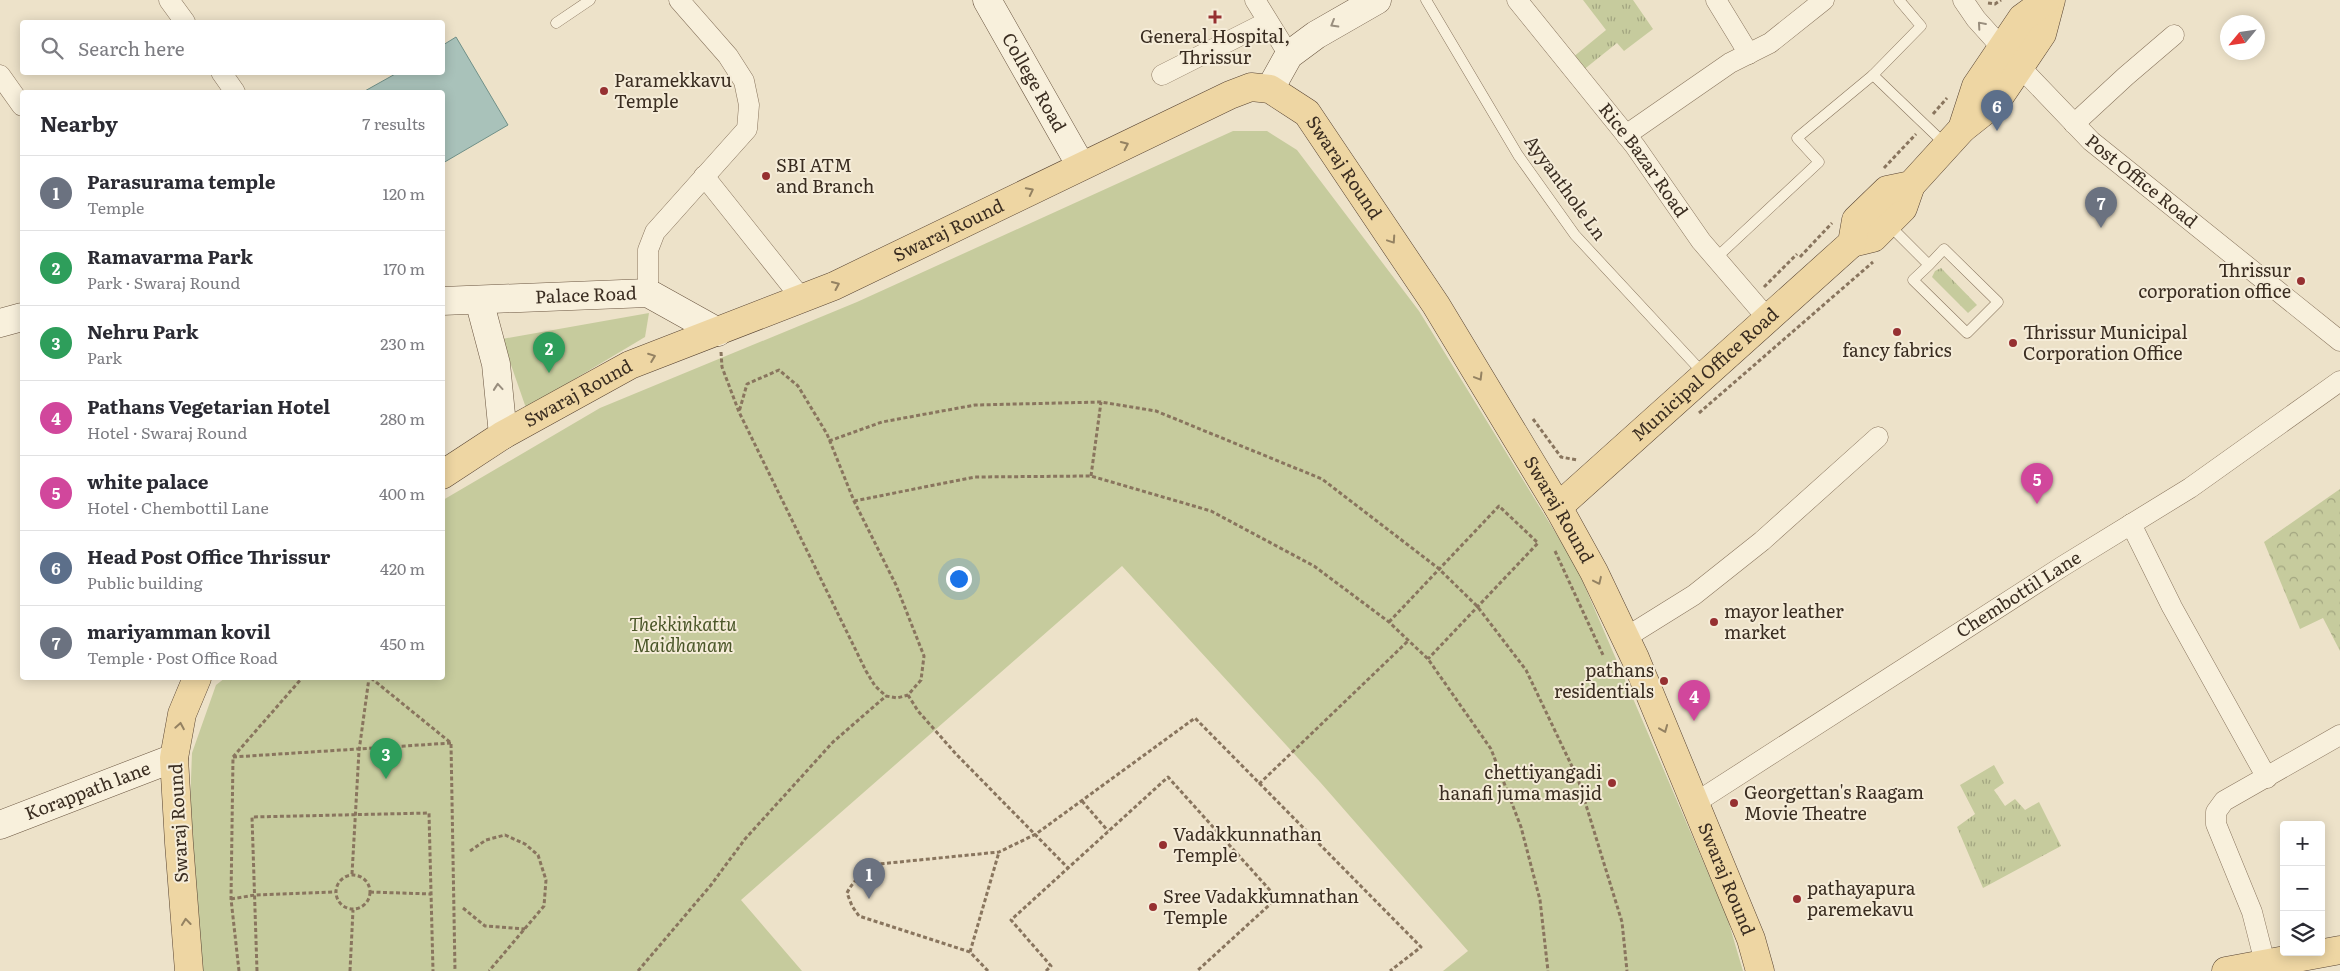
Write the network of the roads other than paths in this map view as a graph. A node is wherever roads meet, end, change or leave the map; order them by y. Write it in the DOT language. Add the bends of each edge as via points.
graph roads {
  1 [pos="169,0"];
  2 [pos="590,0"];
  3 [pos="679,0"];
  4 [pos="987,0"];
  5 [pos="1255,0"];
  6 [pos="1377,0"];
  7 [pos="1426,0"];
  8 [pos="1518,0"];
  9 [pos="1717,0"];
  10 [pos="1824,0"];
  11 [pos="1899,0"];
  12 [pos="1962,0"];
  13 [pos="2047,0"];
  14 [pos="2051,0"];
  15 [pos="184,20"];
  16 [pos="1267,22"];
  17 [pos="556,23"];
  18 [pos="2174,36"];
  19 [pos="1749,54"];
  20 [pos="1288,55"];
  21 [pos="2011,58"];
  22 [pos="0,74"];
  23 [pos="223,75"];
  24 [pos="1162,75"];
  25 [pos="1873,75"];
  26 [pos="1270,89"];
  27 [pos="234,90"];
  28 [pos="20,103"];
  29 [pos="2074,124"];
  30 [pos="1626,135"];
  31 [pos="1954,137"];
  32 [pos="1081,166"];
  33 [pos="704,176"];
  34 [pos="1911,185"];
  35 [pos="1888,223"];
  36 [pos="1852,243"];
  37 [pos="1716,258"];
  38 [pos="1929,265"];
  39 [pos="648,293"];
  40 [pos="802,299"];
  41 [pos="479,300"];
  42 [pos="445,301"];
  43 [pos="20,318"];
  44 [pos="1768,319"];
  45 [pos="0,323"];
  46 [pos="718,332"];
  47 [pos="2340,341"];
  48 [pos="1705,375"];
  49 [pos="2340,381"];
  50 [pos="503,435"];
  51 [pos="1878,437"];
  52 [pos="445,473"];
  53 [pos="1558,507"];
  54 [pos="2130,524"];
  55 [pos="1625,638"];
  56 [pos="196,680"];
  57 [pos="2340,735"];
  58 [pos="174,758"];
  59 [pos="2267,778"];
  60 [pos="1695,803"];
  61 [pos="0,825"];
  62 [pos="2340,950"];
  63 [pos="2261,966"];
  64 [pos="189,971"];
  65 [pos="1760,971"];
  66 [pos="2226,971"];
  1 -- 15 [label="street"];
  2 -- 17 [label="lane"];
  3 -- 33 [label="street" via="728,56 744,81 749,105 747,129"];
  4 -- 32 [label="main road, College Road"];
  5 -- 16 [label="street"];
  6 -- 20 [label="main road, one-way"];
  7 -- 48 [label="lane, Ayyanthole Ln" via="1518,155 1575,235"];
  8 -- 30 [label="street, Rice Bazar Road"];
  9 -- 19 [label="street"];
  10 -- 19 [label="street" via="1770,43"];
  11 -- 25 [label="lane" via="1921,26"];
  21 -- 12 [label="street, Post Office Road, one-way"];
  13 -- 21 [label="main road" via="2022,18"];
  14 -- 21 [label="main road, Municipal Office Road" via="2042,34"];
  16 -- 20 [label="street"];
  16 -- 24 [label="street"];
  18 -- 29 [label="street"];
  19 -- 30 [label="street" via="1730,63"];
  20 -- 26 [label="main road"];
  21 -- 29 [label="street, Post Office Road"];
  21 -- 31 [label="main road, Municipal Office Road" via="1976,86"];
  22 -- 28 [label="street"];
  23 -- 27 [label="street"];
  25 -- 31 [label="lane" via="1924,125"];
  25 -- 37 [label="lane" via="1797,138 1819,162"];
  32 -- 26 [label="main road, Swaraj Round, one-way" via="1230,95 1251,87"];
  26 -- 53 [label="main road, Swaraj Round, one-way" via="1307,113 1436,305"];
  29 -- 47 [label="street, Post Office Road"];
  30 -- 37 [label="street, Rice Bazar Road"];
  31 -- 34 [label="main road, Municipal Office Road"];
  40 -- 32 [label="main road, Swaraj Round, one-way"];
  33 -- 39 [label="street" via="655,232 648,250"];
  33 -- 40 [label="street"];
  34 -- 35 [label="main road, Municipal Office Road" via="1903,208"];
  34 -- 36 [label="main road" via="1887,190 1856,220"];
  35 -- 36 [label="main road, Municipal Office Road" via="1874,238"];
  35 -- 38 [label="lane"];
  36 -- 44 [label="main road, Municipal Office Road"];
  37 -- 44 [label="street, Rice Bazar Road"];
  38 -- 38 [label="lane" via="1913,280 1967,333 1998,302 1944,249"];
  39 -- 41 [label="main road, Palace Road"];
  39 -- 46 [label="main road, Palace Road"];
  40 -- 46 [label="main road, Swaraj Round"];
  41 -- 42 [label="main road, Palace Road"];
  50 -- 41 [label="main road, one-way" via="496,364"];
  43 -- 45 [label="main road"];
  44 -- 48 [label="main road, Municipal Office Road"];
  50 -- 46 [label="main road, Swaraj Round, one-way" via="630,365"];
  48 -- 53 [label="main road, Municipal Office Road"];
  49 -- 54 [label="street, Chembottil Lane" via="2190,488"];
  50 -- 52 [label="main road, Swaraj Round"];
  51 -- 55 [label="street" via="1762,541 1694,595"];
  53 -- 55 [label="main road, Swaraj Round, one-way"];
  54 -- 59 [label="street"];
  54 -- 60 [label="street, Chembottil Lane"];
  55 -- 60 [label="main road, Swaraj Round, one-way"];
  58 -- 56 [label="main road, Swaraj Round, one-way" via="182,714"];
  57 -- 59 [label="street"];
  58 -- 61 [label="main road, Korappath lane"];
  64 -- 58 [label="main road, Swaraj Round, one-way"];
  59 -- 63 [label="street" via="2224,801 2216,812 2216,824 2252,912"];
  60 -- 65 [label="main road, Swaraj Round" via="1751,940"];
  62 -- 63 [label="main road"];
  63 -- 66 [label="main road"];
}
